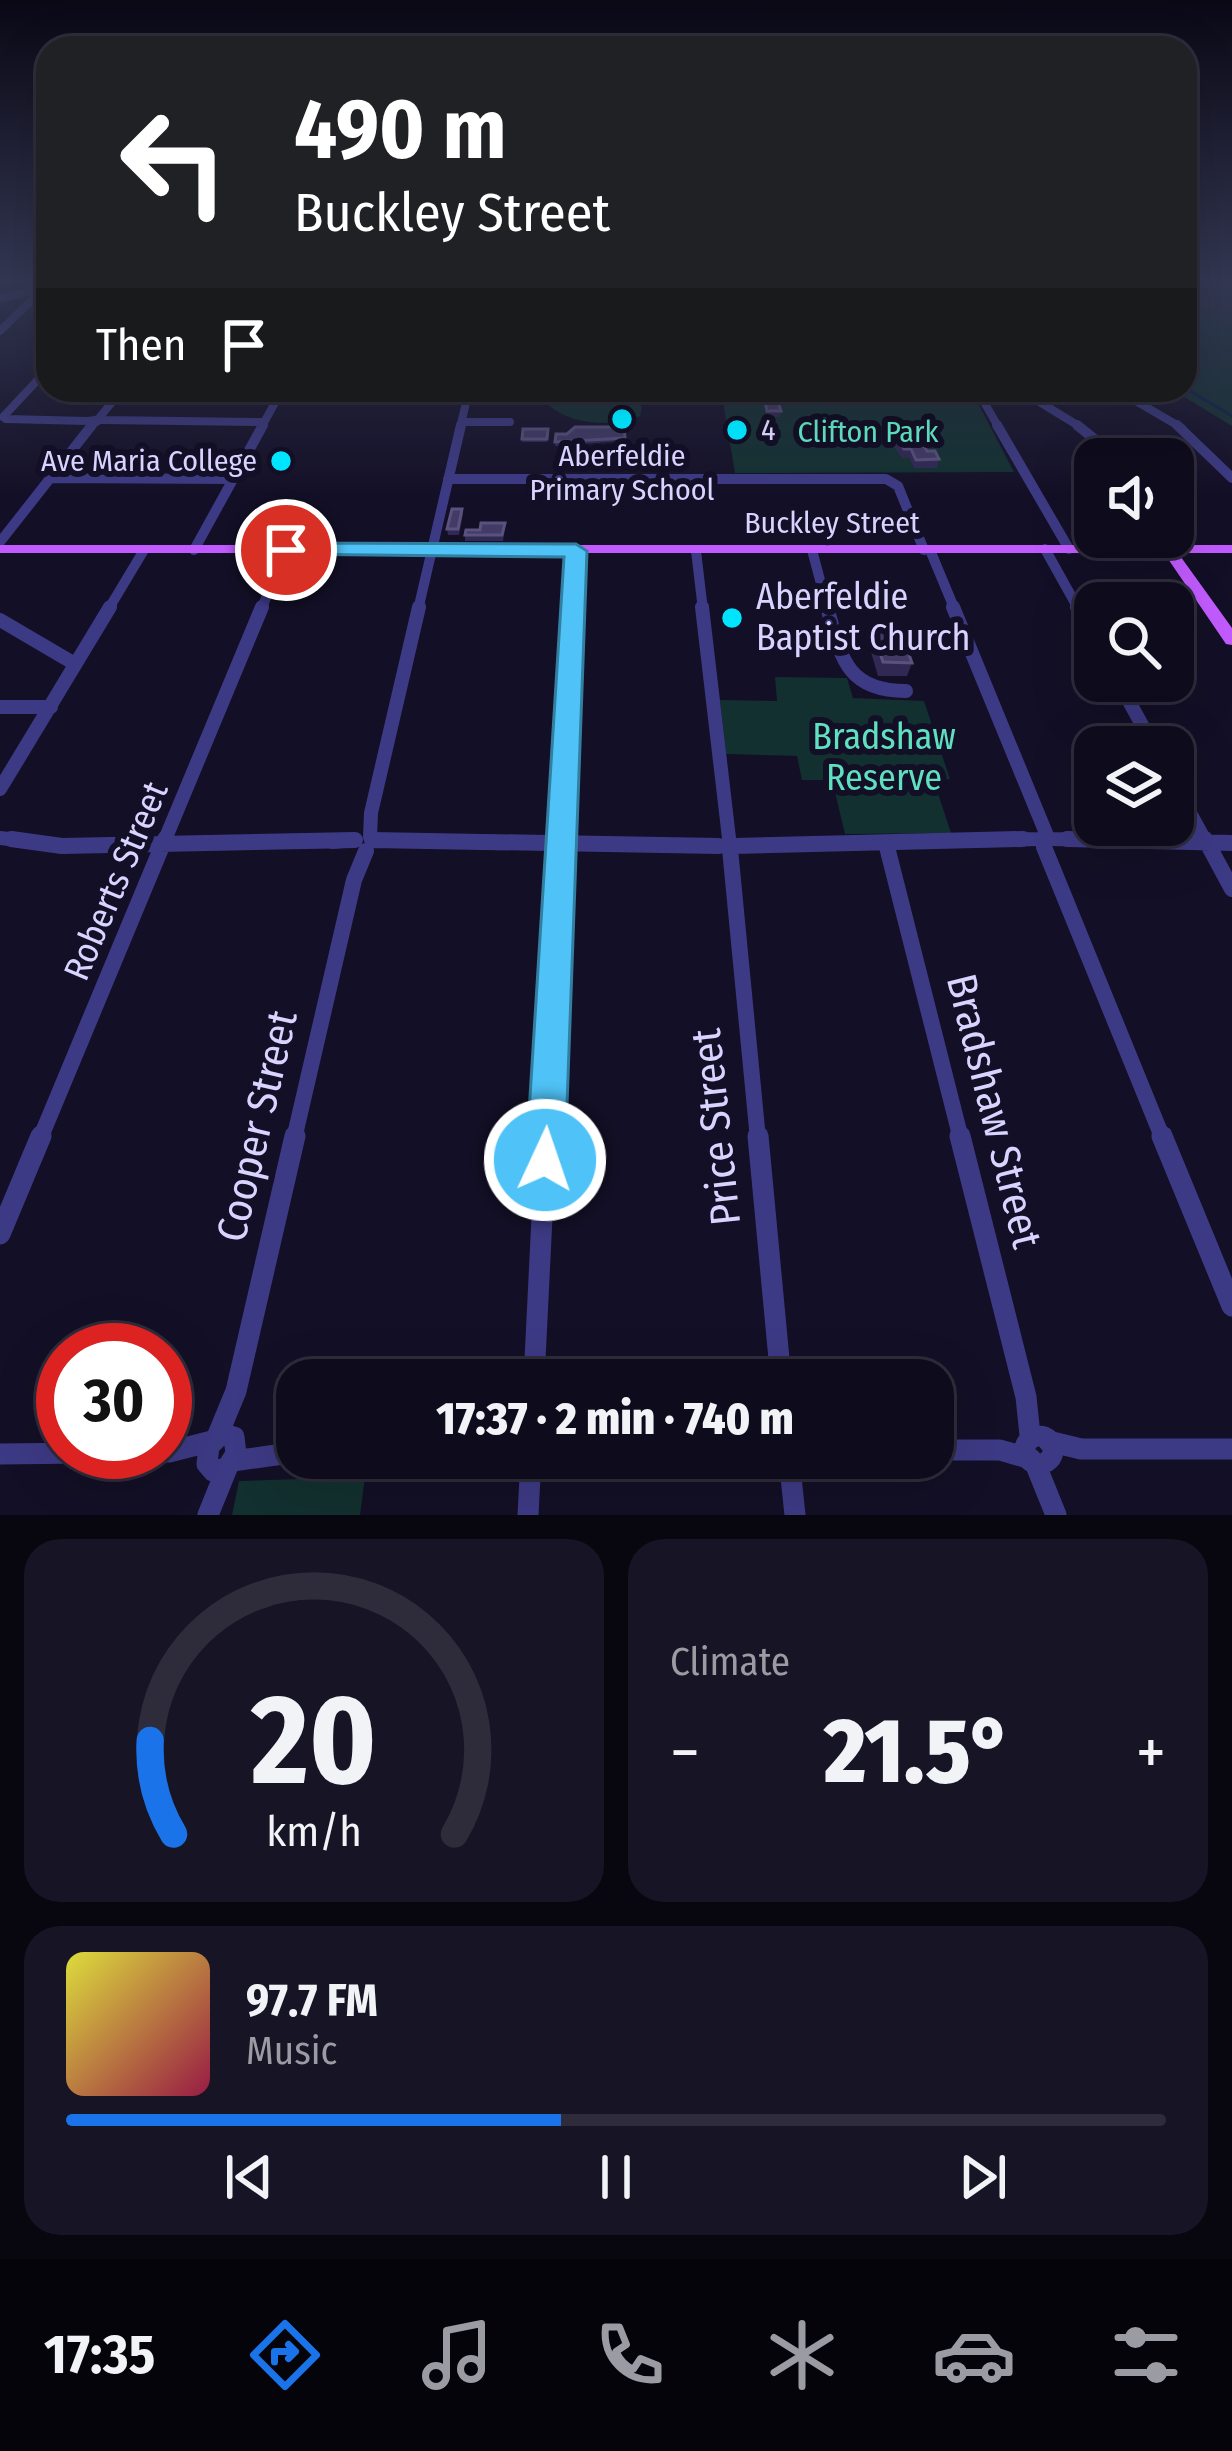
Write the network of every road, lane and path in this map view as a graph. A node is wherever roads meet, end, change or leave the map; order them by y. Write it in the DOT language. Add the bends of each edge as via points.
graph roads {
  1 [pos="36,382"];
  2 [pos="112,402"];
  3 [pos="275,402"];
  4 [pos="466,402"];
  5 [pos="984,402"];
  6 [pos="1040,402"];
  7 [pos="1138,402"];
  8 [pos="3,418"];
  9 [pos="95,421"];
  10 [pos="264,422"];
  11 [pos="462,422"];
  12 [pos="509,422"];
  13 [pos="1098,438"];
  14 [pos="52,478"];
  15 [pos="233,478"];
  16 [pos="1232,478"];
  17 [pos="448,479"];
  18 [pos="0,545"];
  19 [pos="1194,545"];
  20 [pos="1045,549"];
  21 [pos="1069,549"];
  22 [pos="1074,549"];
  23 [pos="1232,549"];
  24 [pos="144,550"];
  25 [pos="194,550"];
  26 [pos="286,550"];
  27 [pos="431,550"];
  28 [pos="812,550"];
  29 [pos="927,550"];
  30 [pos="576,551"];
  31 [pos="696,551"];
  32 [pos="1180,558"];
  33 [pos="1074,602"];
  34 [pos="0,620"];
  35 [pos="1229,631"];
  36 [pos="76,664"];
  37 [pos="907,691"];
  38 [pos="0,707"];
  39 [pos="51,707"];
  40 [pos="0,789"];
  41 [pos="1194,820"];
  42 [pos="0,838"];
  43 [pos="886,843"];
  44 [pos="1046,843"];
  45 [pos="1207,843"];
  46 [pos="1232,843"];
  47 [pos="164,844"];
  48 [pos="363,844"];
  49 [pos="561,844"];
  50 [pos="726,846"];
  51 [pos="1232,889"];
  52 [pos="0,1234"];
  53 [pos="1232,1306"];
  54 [pos="536,1359"];
  55 [pos="779,1359"];
  56 [pos="1040,1449"];
  57 [pos="1232,1449"];
  58 [pos="954,1450"];
  59 [pos="222,1452"];
  60 [pos="276,1452"];
  61 [pos="0,1454"];
  62 [pos="530,1479"];
  63 [pos="791,1479"];
  64 [pos="1054,1511"];
  65 [pos="207,1515"];
  66 [pos="528,1515"];
  67 [pos="795,1515"];
  1 -- 8 [label="street"];
  2 -- 9 [label="street"];
  3 -- 10 [label="street"];
  4 -- 11 [label="street, Cooper Street"];
  5 -- 21 [label="street"];
  6 -- 13 [label="street"];
  7 -- 16 [label="street" via="1186,430"];
  8 -- 9 [label="street"];
  9 -- 10 [label="street"];
  9 -- 14 [label="street"];
  10 -- 15 [label="street"];
  11 -- 12 [label="street"];
  11 -- 17 [label="street, Cooper Street"];
  14 -- 15 [label="street"];
  14 -- 18 [label="street"];
  15 -- 25 [label="street"];
  17 -- 27 [label="street, Cooper Street"];
  17 -- 29 [label="street" via="886,479 898,486"];
  18 -- 24 [label="main road, Buckley Street"];
  19 -- 23 [label="main road, Buckley Street"];
  20 -- 21 [label="main road, Buckley Street"];
  20 -- 29 [label="main road, Buckley Street"];
  20 -- 33 [label="street"];
  21 -- 22 [label="main road, Buckley Street"];
  24 -- 25 [label="main road, Buckley Street"];
  24 -- 36 [label="street"];
  25 -- 26 [label="main road, Buckley Street"];
  26 -- 27 [label="main road, Buckley Street"];
  26 -- 47 [label="street, Roberts Street"];
  27 -- 30 [label="main road, Buckley Street"];
  27 -- 48 [label="street, Cooper Street"];
  28 -- 29 [label="main road, Buckley Street"];
  28 -- 31 [label="main road, Buckley Street"];
  28 -- 37 [label="street" via="843,664 877,691"];
  29 -- 44 [label="street"];
  30 -- 31 [label="main road, Buckley Street"];
  30 -- 49 [label="street"];
  31 -- 50 [label="street, Price Street"];
  32 -- 35 [label="main road"];
  34 -- 36 [label="street"];
  36 -- 39 [label="street"];
  38 -- 39 [label="street"];
  39 -- 40 [label="street"];
  41 -- 45 [label="street"];
  42 -- 47 [label="street"];
  43 -- 44 [label="street"];
  43 -- 50 [label="street"];
  43 -- 56 [label="street, Bradshaw Street"];
  44 -- 45 [label="street"];
  44 -- 53 [label="street"];
  45 -- 46 [label="street"];
  45 -- 51 [label="street"];
  47 -- 48 [label="street"];
  47 -- 52 [label="street, Roberts Street"];
  48 -- 49 [label="street"];
  48 -- 59 [label="street, Cooper Street"];
  49 -- 50 [label="street"];
  49 -- 54 [label="street"];
  50 -- 55 [label="street, Price Street"];
  56 -- 57 [label="street"];
  56 -- 58 [label="street"];
  56 -- 64 [label="street, Bradshaw Street"];
  59 -- 60 [label="street"];
  59 -- 61 [label="street"];
  59 -- 65 [label="street, Cooper Street"];
  62 -- 66 [label="street"];
  63 -- 67 [label="street"];
}
